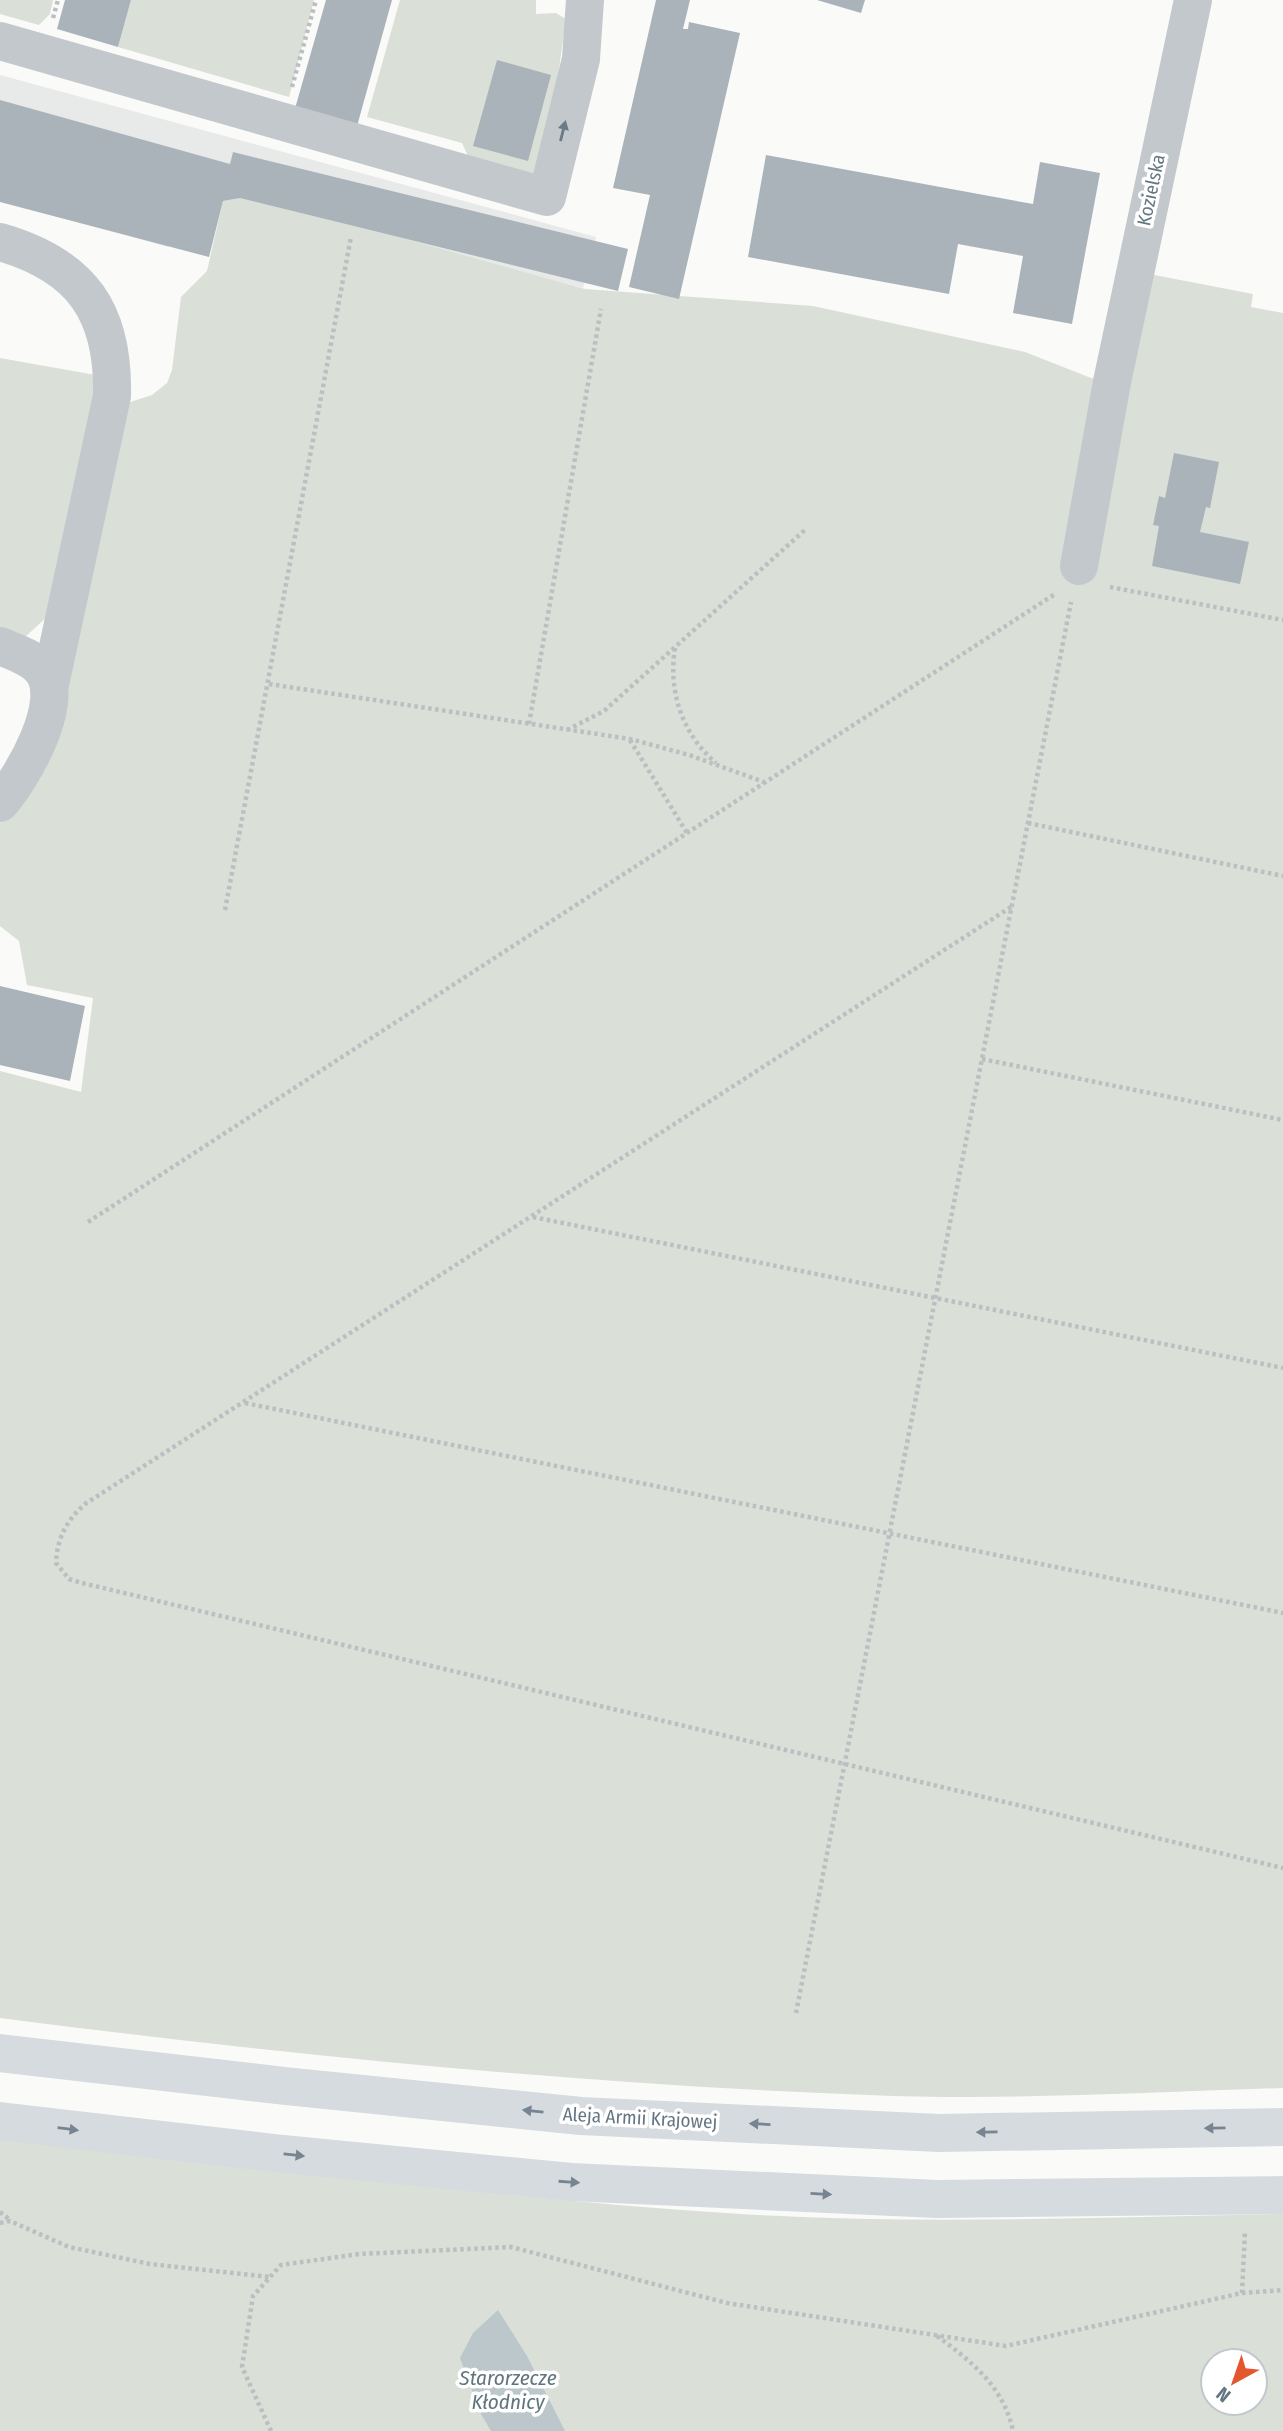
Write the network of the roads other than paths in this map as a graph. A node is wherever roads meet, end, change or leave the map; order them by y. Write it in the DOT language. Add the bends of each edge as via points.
graph roads {
  1 [pos="585,0"];
  2 [pos="1193,0"];
  3 [pos="0,41"];
  4 [pos="0,242"];
  5 [pos="1077,573"];
  6 [pos="0,646"];
  7 [pos="49,689"];
  8 [pos="0,803"];
  9 [pos="0,2053"];
  10 [pos="0,2121"];
  11 [pos="1283,2127"];
  12 [pos="1283,2194"];
  3 -- 1 [label="street, one-way" via="547,197 581,60"];
  2 -- 5 [label="street, Kozielska" via="1112,382"];
  4 -- 7 [label="street" via="33,254 71,279 101,317 113,365 112,396"];
  6 -- 7 [label="street" via="23,655 43,671"];
  7 -- 8 [label="street" via="34,752"];
  11 -- 9 [label="main road, Aleja Armii Krajowej, one-way" via="939,2133 581,2116"];
  10 -- 12 [label="main road, one-way" via="571,2182 937,2199"];
}
